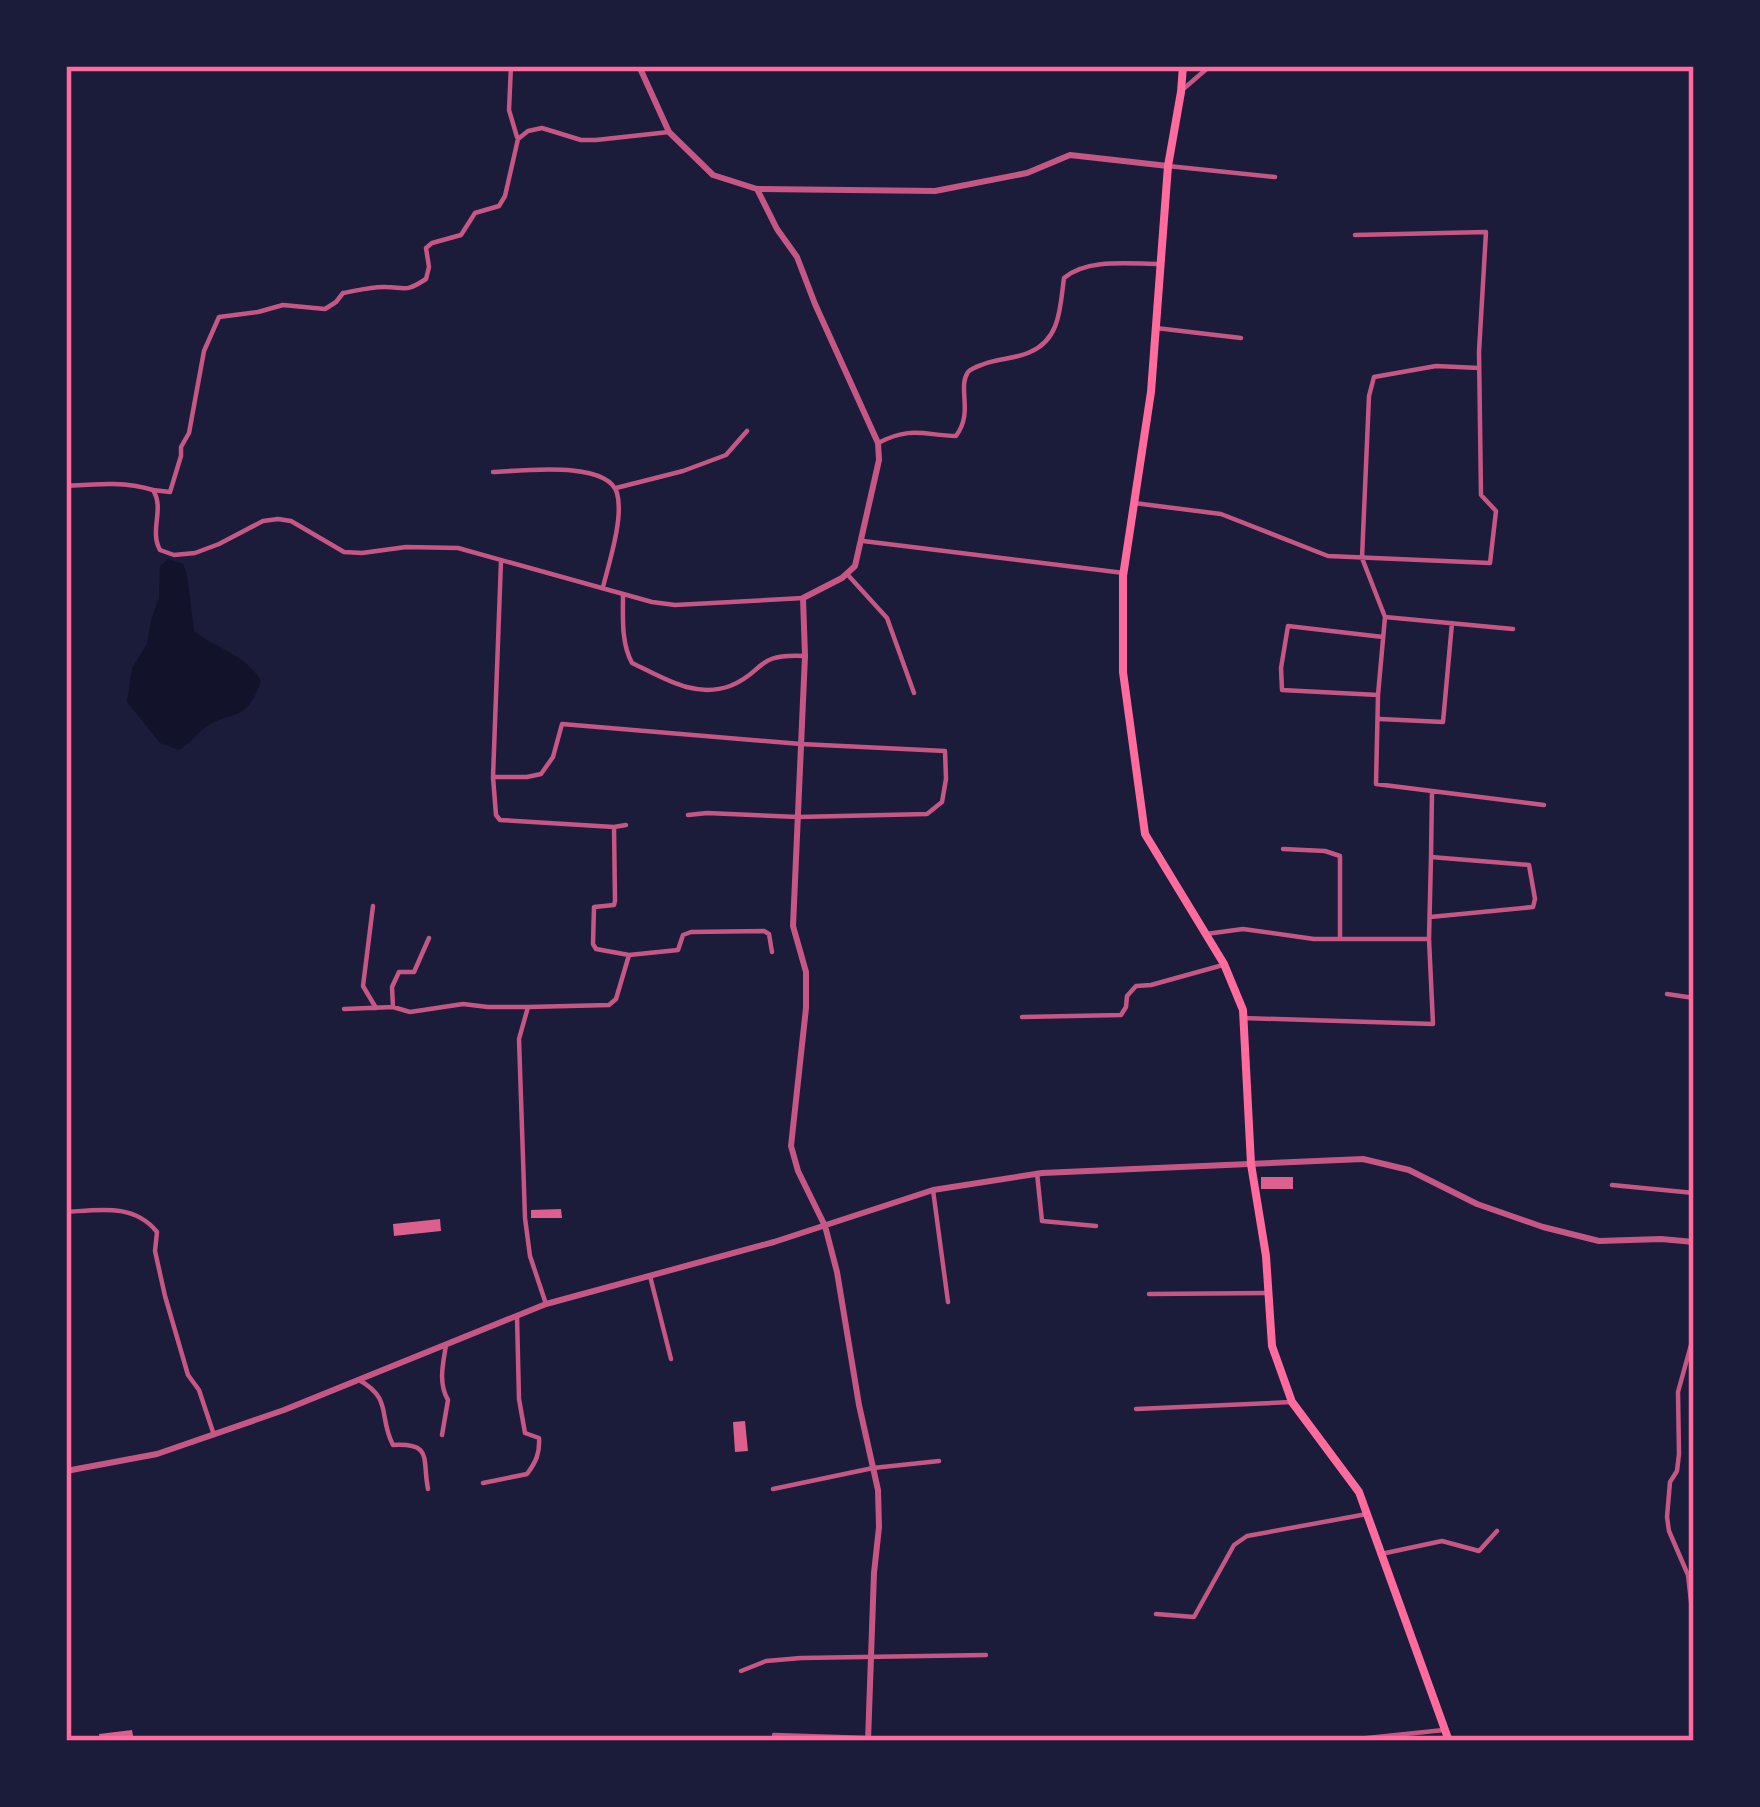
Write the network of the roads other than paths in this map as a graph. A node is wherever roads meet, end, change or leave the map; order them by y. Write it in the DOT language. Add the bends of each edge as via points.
graph roads {
  1 [pos="511,66"];
  2 [pos="639,66"];
  3 [pos="1183,66"];
  4 [pos="1210,66"];
  5 [pos="1181,91"];
  6 [pos="669,132"];
  7 [pos="518,139"];
  8 [pos="1168,166"];
  9 [pos="1275,177"];
  10 [pos="758,189"];
  11 [pos="1355,235"];
  12 [pos="1160,264"];
  13 [pos="1156,328"];
  14 [pos="1241,338"];
  15 [pos="1479,368"];
  16 [pos="747,431"];
  17 [pos="878,443"];
  18 [pos="493,472"];
  19 [pos="66,486"];
  20 [pos="616,488"];
  21 [pos="153,490"];
  22 [pos="1134,503"];
  23 [pos="862,541"];
  24 [pos="1362,558"];
  25 [pos="501,561"];
  26 [pos="1124,572"];
  27 [pos="847,574"];
  28 [pos="603,588"];
  29 [pos="623,594"];
  30 [pos="803,598"];
  31 [pos="1385,617"];
  32 [pos="1452,623"];
  33 [pos="1513,629"];
  34 [pos="1383,637"];
  35 [pos="805,656"];
  36 [pos="914,693"];
  37 [pos="1378,695"];
  38 [pos="1377,719"];
  39 [pos="802,744"];
  40 [pos="493,777"];
  41 [pos="1432,790"];
  42 [pos="1544,805"];
  43 [pos="688,815"];
  44 [pos="798,817"];
  45 [pos="626,825"];
  46 [pos="614,827"];
  47 [pos="1283,849"];
  48 [pos="1431,857"];
  49 [pos="373,906"];
  50 [pos="1430,917"];
  51 [pos="1205,934"];
  52 [pos="429,938"];
  53 [pos="1340,939"];
  54 [pos="1430,939"];
  55 [pos="772,952"];
  56 [pos="629,955"];
  57 [pos="1224,964"];
  58 [pos="1667,994"];
  59 [pos="1694,998"];
  60 [pos="393,1007"];
  61 [pos="528,1007"];
  62 [pos="376,1008"];
  63 [pos="344,1009"];
  64 [pos="1022,1017"];
  65 [pos="1244,1018"];
  66 [pos="1251,1164"];
  67 [pos="1037,1173"];
  68 [pos="1612,1185"];
  69 [pos="933,1190"];
  70 [pos="1694,1192"];
  71 [pos="66,1212"];
  72 [pos="825,1226"];
  73 [pos="1096,1226"];
  74 [pos="1694,1242"];
  75 [pos="650,1276"];
  76 [pos="1269,1292"];
  77 [pos="1149,1294"];
  78 [pos="948,1302"];
  79 [pos="546,1304"];
  80 [pos="517,1316"];
  81 [pos="1694,1334"];
  82 [pos="446,1345"];
  83 [pos="671,1359"];
  84 [pos="359,1380"];
  85 [pos="1292,1402"];
  86 [pos="1136,1409"];
  87 [pos="214,1435"];
  88 [pos="442,1436"];
  89 [pos="939,1461"];
  90 [pos="873,1468"];
  91 [pos="66,1471"];
  92 [pos="483,1483"];
  93 [pos="428,1489"];
  94 [pos="773,1489"];
  95 [pos="1367,1514"];
  96 [pos="1497,1531"];
  97 [pos="1382,1554"];
  98 [pos="1156,1614"];
  99 [pos="1694,1628"];
  100 [pos="986,1655"];
  101 [pos="872,1657"];
  102 [pos="741,1672"];
  103 [pos="1444,1730"];
  104 [pos="774,1735"];
  105 [pos="868,1739"];
  106 [pos="1338,1741"];
  107 [pos="1448,1741"];
  1 -- 7 [label="street" via="509,110"];
  2 -- 6 [label="street"];
  3 -- 5 [label="main road"];
  4 -- 5 [label="street"];
  5 -- 8 [label="main road"];
  6 -- 7 [label="street" via="580,140 542,128"];
  6 -- 10 [label="street" via="713,175"];
  7 -- 21 [label="street" via="499,206 475,213 461,235 426,248 426,279 413,287 343,293 325,309 283,305 219,317 170,492"];
  8 -- 9 [label="street"];
  8 -- 10 [label="street" via="1070,155 934,191"];
  8 -- 12 [label="main road"];
  10 -- 17 [label="street"];
  11 -- 15 [label="street" via="1486,232"];
  12 -- 13 [label="main road"];
  12 -- 17 [label="street" via="1072,271 1058,323 1039,347 970,369 956,436 896,434"];
  13 -- 14 [label="street"];
  13 -- 22 [label="main road"];
  15 -- 24 [label="street" via="1374,377"];
  15 -- 24 [label="street" via="1480,495 1496,512 1490,563"];
  16 -- 20 [label="street" via="726,455"];
  17 -- 23 [label="street"];
  18 -- 20 [label="street" via="588,472"];
  19 -- 21 [label="street"];
  20 -- 28 [label="street"];
  21 -- 25 [label="street" via="155,542 174,555 278,519 344,552 458,548"];
  22 -- 24 [label="street" via="1220,514 1328,556"];
  22 -- 26 [label="main road"];
  23 -- 26 [label="street"];
  23 -- 27 [label="street"];
  24 -- 31 [label="street"];
  25 -- 28 [label="street"];
  25 -- 40 [label="street"];
  26 -- 51 [label="main road" via="1123,672 1145,834"];
  27 -- 30 [label="street"];
  27 -- 36 [label="street" via="886,618"];
  28 -- 29 [label="street"];
  29 -- 30 [label="street" via="675,605"];
  29 -- 35 [label="street" via="632,663 684,688 730,686 764,660"];
  30 -- 35 [label="street"];
  31 -- 32 [label="street"];
  31 -- 34 [label="street"];
  32 -- 33 [label="street"];
  32 -- 38 [label="street" via="1443,722"];
  34 -- 37 [label="street"];
  34 -- 37 [label="street" via="1288,626 1281,668 1282,690"];
  35 -- 39 [label="street"];
  37 -- 38 [label="street"];
  38 -- 41 [label="street" via="1376,784"];
  39 -- 40 [label="street" via="562,724 541,774"];
  39 -- 44 [label="street"];
  39 -- 44 [label="street" via="945,751 946,779 942,802 927,814"];
  40 -- 46 [label="street" via="500,820"];
  41 -- 42 [label="street"];
  41 -- 48 [label="street"];
  43 -- 44 [label="street"];
  44 -- 72 [label="street" via="793,926 806,1008 791,1146"];
  45 -- 46 [label="street"];
  46 -- 56 [label="street" via="615,901 594,907 593,944"];
  47 -- 53 [label="street" via="1340,856"];
  48 -- 50 [label="street"];
  48 -- 50 [label="street" via="1529,865 1535,899 1533,908"];
  49 -- 62 [label="street" via="363,986"];
  50 -- 54 [label="street"];
  51 -- 53 [label="street" via="1243,929"];
  51 -- 57 [label="main road"];
  52 -- 60 [label="street" via="414,972 398,972"];
  53 -- 54 [label="street"];
  54 -- 65 [label="street" via="1433,1024"];
  55 -- 56 [label="street" via="764,931 713,931 683,935 678,950"];
  56 -- 61 [label="street" via="609,1005"];
  57 -- 64 [label="street" via="1136,986 1121,1015"];
  57 -- 65 [label="main road"];
  58 -- 59 [label="street"];
  60 -- 61 [label="street"];
  60 -- 62 [label="street"];
  61 -- 79 [label="street" via="519,1039 525,1218"];
  62 -- 63 [label="street"];
  65 -- 66 [label="main road"];
  66 -- 67 [label="street"];
  66 -- 74 [label="street" via="1363,1160 1599,1241"];
  66 -- 76 [label="main road"];
  67 -- 69 [label="street"];
  67 -- 73 [label="street" via="1042,1221"];
  68 -- 70 [label="street"];
  69 -- 72 [label="street"];
  69 -- 78 [label="street"];
  71 -- 87 [label="street" via="130,1212 157,1232 165,1296"];
  72 -- 75 [label="street"];
  72 -- 90 [label="street"];
  75 -- 79 [label="street"];
  75 -- 83 [label="street"];
  76 -- 77 [label="street"];
  76 -- 85 [label="main road" via="1272,1346"];
  79 -- 80 [label="street"];
  80 -- 82 [label="street"];
  80 -- 92 [label="street" via="519,1399 525,1433 539,1438 539,1449 527,1474"];
  81 -- 99 [label="street" via="1678,1392 1679,1454 1667,1517 1688,1575"];
  82 -- 84 [label="street"];
  82 -- 88 [label="street"];
  84 -- 87 [label="street"];
  84 -- 93 [label="street" via="382,1398 393,1445 424,1453"];
  85 -- 86 [label="street"];
  85 -- 95 [label="main road"];
  87 -- 91 [label="street"];
  89 -- 90 [label="street"];
  90 -- 94 [label="street"];
  90 -- 101 [label="street" via="879,1527"];
  95 -- 97 [label="main road"];
  95 -- 98 [label="street" via="1246,1536 1194,1617"];
  96 -- 97 [label="street" via="1479,1551 1442,1541"];
  97 -- 103 [label="main road"];
  100 -- 101 [label="street"];
  101 -- 102 [label="street" via="766,1661"];
  101 -- 105 [label="street"];
  103 -- 106 [label="street"];
  103 -- 107 [label="main road"];
  104 -- 105 [label="street"];
}
